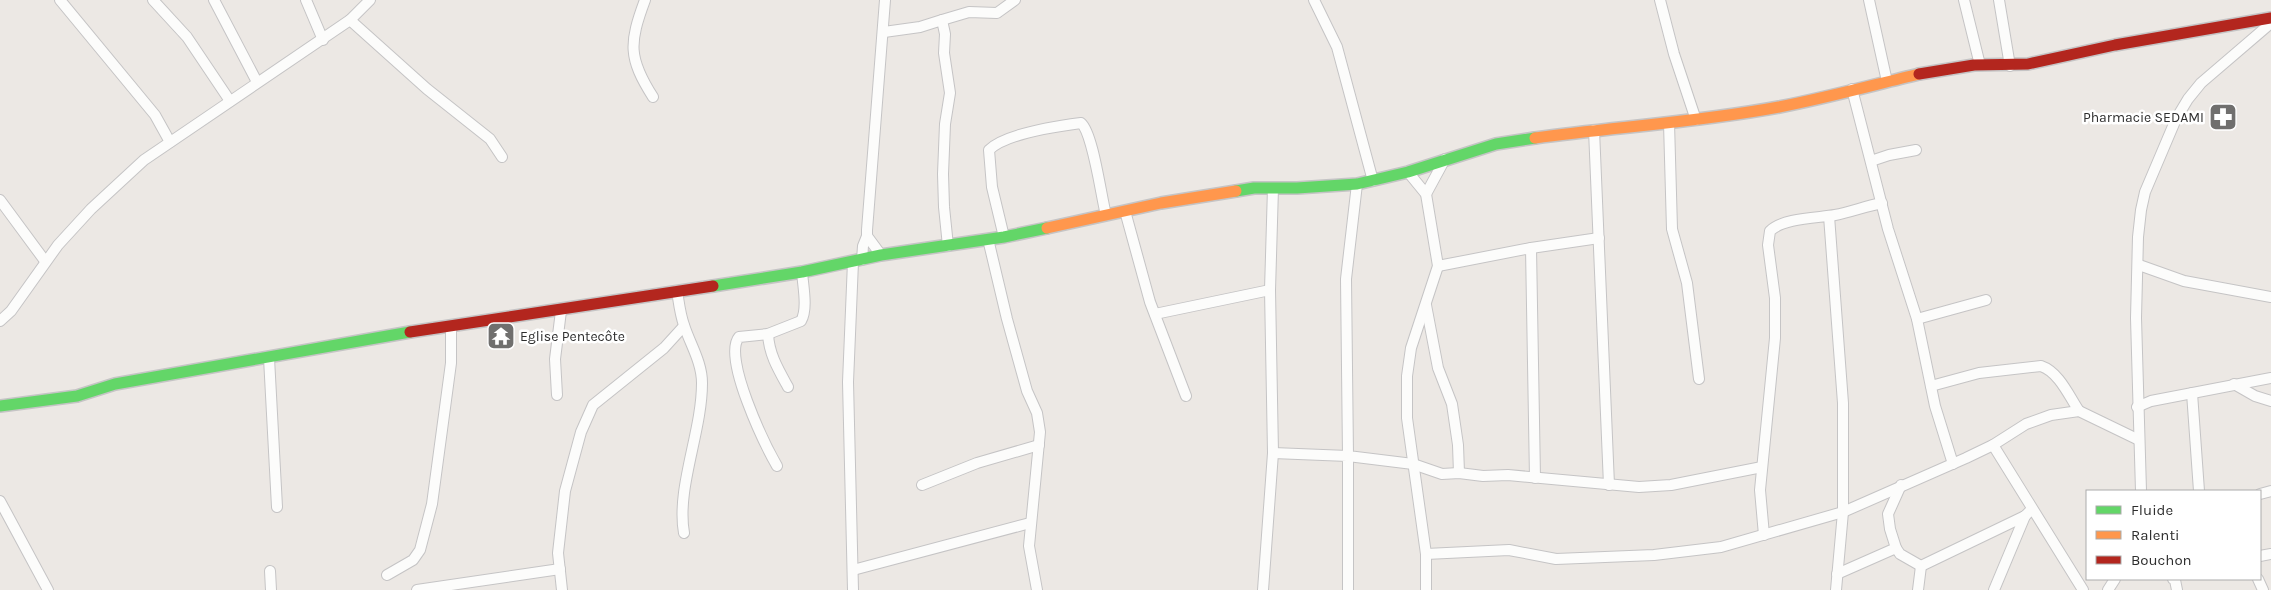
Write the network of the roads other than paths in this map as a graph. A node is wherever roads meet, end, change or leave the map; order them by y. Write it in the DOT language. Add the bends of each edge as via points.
graph roads {
  1 [pos="60,0"];
  2 [pos="153,0"];
  3 [pos="214,0"];
  4 [pos="306,0"];
  5 [pos="370,0"];
  6 [pos="645,0"];
  7 [pos="885,0"];
  8 [pos="1015,0"];
  9 [pos="1314,0"];
  10 [pos="1660,0"];
  11 [pos="1869,0"];
  12 [pos="1964,0"];
  13 [pos="1999,0"];
  14 [pos="2271,18"];
  15 [pos="350,20"];
  16 [pos="942,20"];
  17 [pos="2271,23"];
  18 [pos="884,32"];
  19 [pos="323,40"];
  20 [pos="1980,65"];
  21 [pos="2010,66"];
  22 [pos="1886,77"];
  23 [pos="257,82"];
  24 [pos="1852,89"];
  25 [pos="653,97"];
  26 [pos="230,101"];
  27 [pos="1696,120"];
  28 [pos="1669,123"];
  29 [pos="1594,130"];
  30 [pos="170,142"];
  31 [pos="1916,150"];
  32 [pos="502,157"];
  33 [pos="1444,159"];
  34 [pos="1871,161"];
  35 [pos="1408,172"];
  36 [pos="1373,181"];
  37 [pos="1357,184"];
  38 [pos="1273,188"];
  39 [pos="1426,194"];
  40 [pos="0,200"];
  41 [pos="1882,203"];
  42 [pos="1125,211"];
  43 [pos="1106,215"];
  44 [pos="1829,216"];
  45 [pos="867,236"];
  46 [pos="1004,237"];
  47 [pos="1599,238"];
  48 [pos="988,239"];
  49 [pos="948,246"];
  50 [pos="1531,248"];
  51 [pos="881,255"];
  52 [pos="45,261"];
  53 [pos="857,261"];
  54 [pos="2138,265"];
  55 [pos="1438,266"];
  56 [pos="802,272"];
  57 [pos="1270,290"];
  58 [pos="677,291"];
  59 [pos="2271,297"];
  60 [pos="1986,300"];
  61 [pos="1426,304"];
  62 [pos="561,311"];
  63 [pos="1155,314"];
  64 [pos="1917,319"];
  65 [pos="0,320"];
  66 [pos="452,326"];
  67 [pos="684,326"];
  68 [pos="768,334"];
  69 [pos="269,358"];
  70 [pos="2271,378"];
  71 [pos="1699,379"];
  72 [pos="2234,384"];
  73 [pos="1930,386"];
  74 [pos="788,387"];
  75 [pos="2192,393"];
  76 [pos="557,395"];
  77 [pos="1186,396"];
  78 [pos="2271,401"];
  79 [pos="0,406"];
  80 [pos="2137,407"];
  81 [pos="2079,411"];
  82 [pos="2139,440"];
  83 [pos="1039,445"];
  84 [pos="1993,445"];
  85 [pos="1273,453"];
  86 [pos="1348,456"];
  87 [pos="1413,464"];
  88 [pos="1953,464"];
  89 [pos="777,466"];
  90 [pos="1762,467"];
  91 [pos="1459,473"];
  92 [pos="1535,478"];
  93 [pos="922,485"];
  94 [pos="1609,485"];
  95 [pos="1901,485"];
  96 [pos="2141,490"];
  97 [pos="2199,490"];
  98 [pos="0,501"];
  99 [pos="277,507"];
  100 [pos="1843,512"];
  101 [pos="2028,513"];
  102 [pos="1030,524"];
  103 [pos="684,533"];
  104 [pos="1764,535"];
  105 [pos="1896,548"];
  106 [pos="1426,554"];
  107 [pos="1920,566"];
  108 [pos="560,569"];
  109 [pos="853,570"];
  110 [pos="270,571"];
  111 [pos="1837,574"];
  112 [pos="387,575"];
  113 [pos="48,590"];
  114 [pos="271,590"];
  115 [pos="417,590"];
  116 [pos="562,590"];
  117 [pos="853,590"];
  118 [pos="1037,590"];
  119 [pos="1263,590"];
  120 [pos="1348,590"];
  121 [pos="1426,590"];
  122 [pos="1836,590"];
  123 [pos="1918,590"];
  124 [pos="1994,590"];
  125 [pos="2083,590"];
  1 -- 30 [label="street" via="155,115"];
  2 -- 26 [label="street" via="187,37"];
  3 -- 23 [label="street"];
  4 -- 19 [label="street"];
  5 -- 15 [label="street"];
  6 -- 25 [label="street" via="633,47 634,60"];
  7 -- 18 [label="street"];
  8 -- 16 [label="street" via="997,13 969,12"];
  9 -- 36 [label="street" via="1337,47"];
  10 -- 27 [label="street"];
  11 -- 22 [label="street"];
  12 -- 20 [label="street"];
  13 -- 21 [label="street"];
  14 -- 21 [label="street"];
  15 -- 19 [label="street"];
  15 -- 32 [label="street" via="427,89 490,139"];
  16 -- 18 [label="street"];
  16 -- 49 [label="street" via="950,93 943,174"];
  17 -- 54 [label="street" via="2201,83 2176,119 2140,210"];
  18 -- 45 [label="street"];
  19 -- 23 [label="street"];
  20 -- 21 [label="street"];
  20 -- 24 [label="street" via="1928,72"];
  23 -- 26 [label="street"];
  24 -- 27 [label="street" via="1780,107"];
  24 -- 34 [label="street"];
  26 -- 30 [label="street"];
  27 -- 28 [label="street"];
  28 -- 29 [label="street"];
  28 -- 71 [label="street" via="1672,230 1687,283"];
  29 -- 33 [label="street" via="1496,144"];
  29 -- 47 [label="street"];
  30 -- 52 [label="street" via="144,160 91,210"];
  31 -- 34 [label="street"];
  33 -- 35 [label="street"];
  33 -- 39 [label="street"];
  34 -- 41 [label="street"];
  35 -- 36 [label="street"];
  35 -- 39 [label="street"];
  36 -- 37 [label="street"];
  37 -- 38 [label="street"];
  37 -- 86 [label="street" via="1346,279"];
  38 -- 42 [label="street" via="1246,189"];
  38 -- 57 [label="street"];
  39 -- 55 [label="street"];
  40 -- 52 [label="street"];
  41 -- 44 [label="street"];
  41 -- 64 [label="street"];
  42 -- 43 [label="street"];
  42 -- 63 [label="street"];
  43 -- 46 [label="street"];
  43 -- 46 [label="street" via="1086,127 1081,123 1059,126 1004,140 989,150 992,188"];
  44 -- 90 [label="street" via="1780,225 1773,228 1768,236 1776,338"];
  44 -- 100 [label="street" via="1843,403"];
  45 -- 51 [label="street"];
  45 -- 53 [label="street"];
  46 -- 48 [label="street"];
  47 -- 50 [label="street"];
  47 -- 94 [label="street"];
  48 -- 49 [label="street"];
  48 -- 83 [label="street" via="1027,391 1037,413"];
  49 -- 51 [label="street"];
  50 -- 55 [label="street"];
  50 -- 92 [label="street"];
  51 -- 53 [label="street"];
  52 -- 65 [label="street" via="11,311"];
  53 -- 56 [label="street"];
  53 -- 109 [label="street" via="848,382"];
  54 -- 59 [label="street" via="2184,281"];
  54 -- 80 [label="street"];
  55 -- 61 [label="street"];
  56 -- 58 [label="street"];
  56 -- 68 [label="street" via="803,317 794,325"];
  57 -- 63 [label="street"];
  57 -- 85 [label="street"];
  58 -- 62 [label="street"];
  58 -- 67 [label="street"];
  60 -- 64 [label="street"];
  61 -- 87 [label="street" via="1411,348 1407,376 1407,418"];
  61 -- 91 [label="street" via="1438,368 1452,404"];
  62 -- 66 [label="street"];
  62 -- 76 [label="street" via="555,359"];
  63 -- 77 [label="street"];
  64 -- 73 [label="street"];
  66 -- 69 [label="street"];
  66 -- 112 [label="street" via="451,364 432,504 420,550 413,560"];
  67 -- 103 [label="street" via="699,363 702,381 700,422 682,507"];
  67 -- 108 [label="street" via="664,348 593,405 581,432 564,490 558,553"];
  68 -- 74 [label="street" via="773,360"];
  68 -- 89 [label="street" via="739,337 735,343 742,386 751,413"];
  69 -- 79 [label="street" via="115,384 77,396"];
  69 -- 99 [label="street"];
  70 -- 72 [label="street"];
  72 -- 75 [label="street"];
  72 -- 78 [label="street"];
  73 -- 81 [label="street" via="1979,373 2041,366 2056,377"];
  73 -- 88 [label="street"];
  75 -- 80 [label="street"];
  75 -- 97 [label="street"];
  80 -- 82 [label="street"];
  81 -- 82 [label="street"];
  81 -- 84 [label="street" via="2039,418"];
  82 -- 96 [label="street"];
  83 -- 93 [label="street" via="977,462"];
  83 -- 102 [label="street"];
  84 -- 88 [label="street"];
  84 -- 101 [label="street"];
  85 -- 86 [label="street"];
  85 -- 119 [label="street"];
  86 -- 87 [label="street"];
  86 -- 120 [label="street"];
  87 -- 91 [label="street" via="1442,474"];
  87 -- 106 [label="street"];
  88 -- 95 [label="street"];
  90 -- 94 [label="street" via="1670,485"];
  90 -- 104 [label="street" via="1760,500"];
  91 -- 92 [label="street"];
  92 -- 94 [label="street"];
  95 -- 100 [label="street"];
  95 -- 105 [label="street" via="1888,520"];
  98 -- 113 [label="street"];
  100 -- 104 [label="street"];
  100 -- 111 [label="street"];
  101 -- 107 [label="street"];
  101 -- 124 [label="street"];
  101 -- 125 [label="street"];
  102 -- 109 [label="street"];
  102 -- 118 [label="street"];
  104 -- 106 [label="street" via="1721,547 1654,554 1556,559 1509,550"];
  105 -- 107 [label="street"];
  105 -- 111 [label="street"];
  106 -- 121 [label="street"];
  107 -- 123 [label="street"];
  108 -- 115 [label="street"];
  108 -- 116 [label="street"];
  109 -- 117 [label="street"];
  110 -- 114 [label="street"];
  111 -- 122 [label="street"];
}
